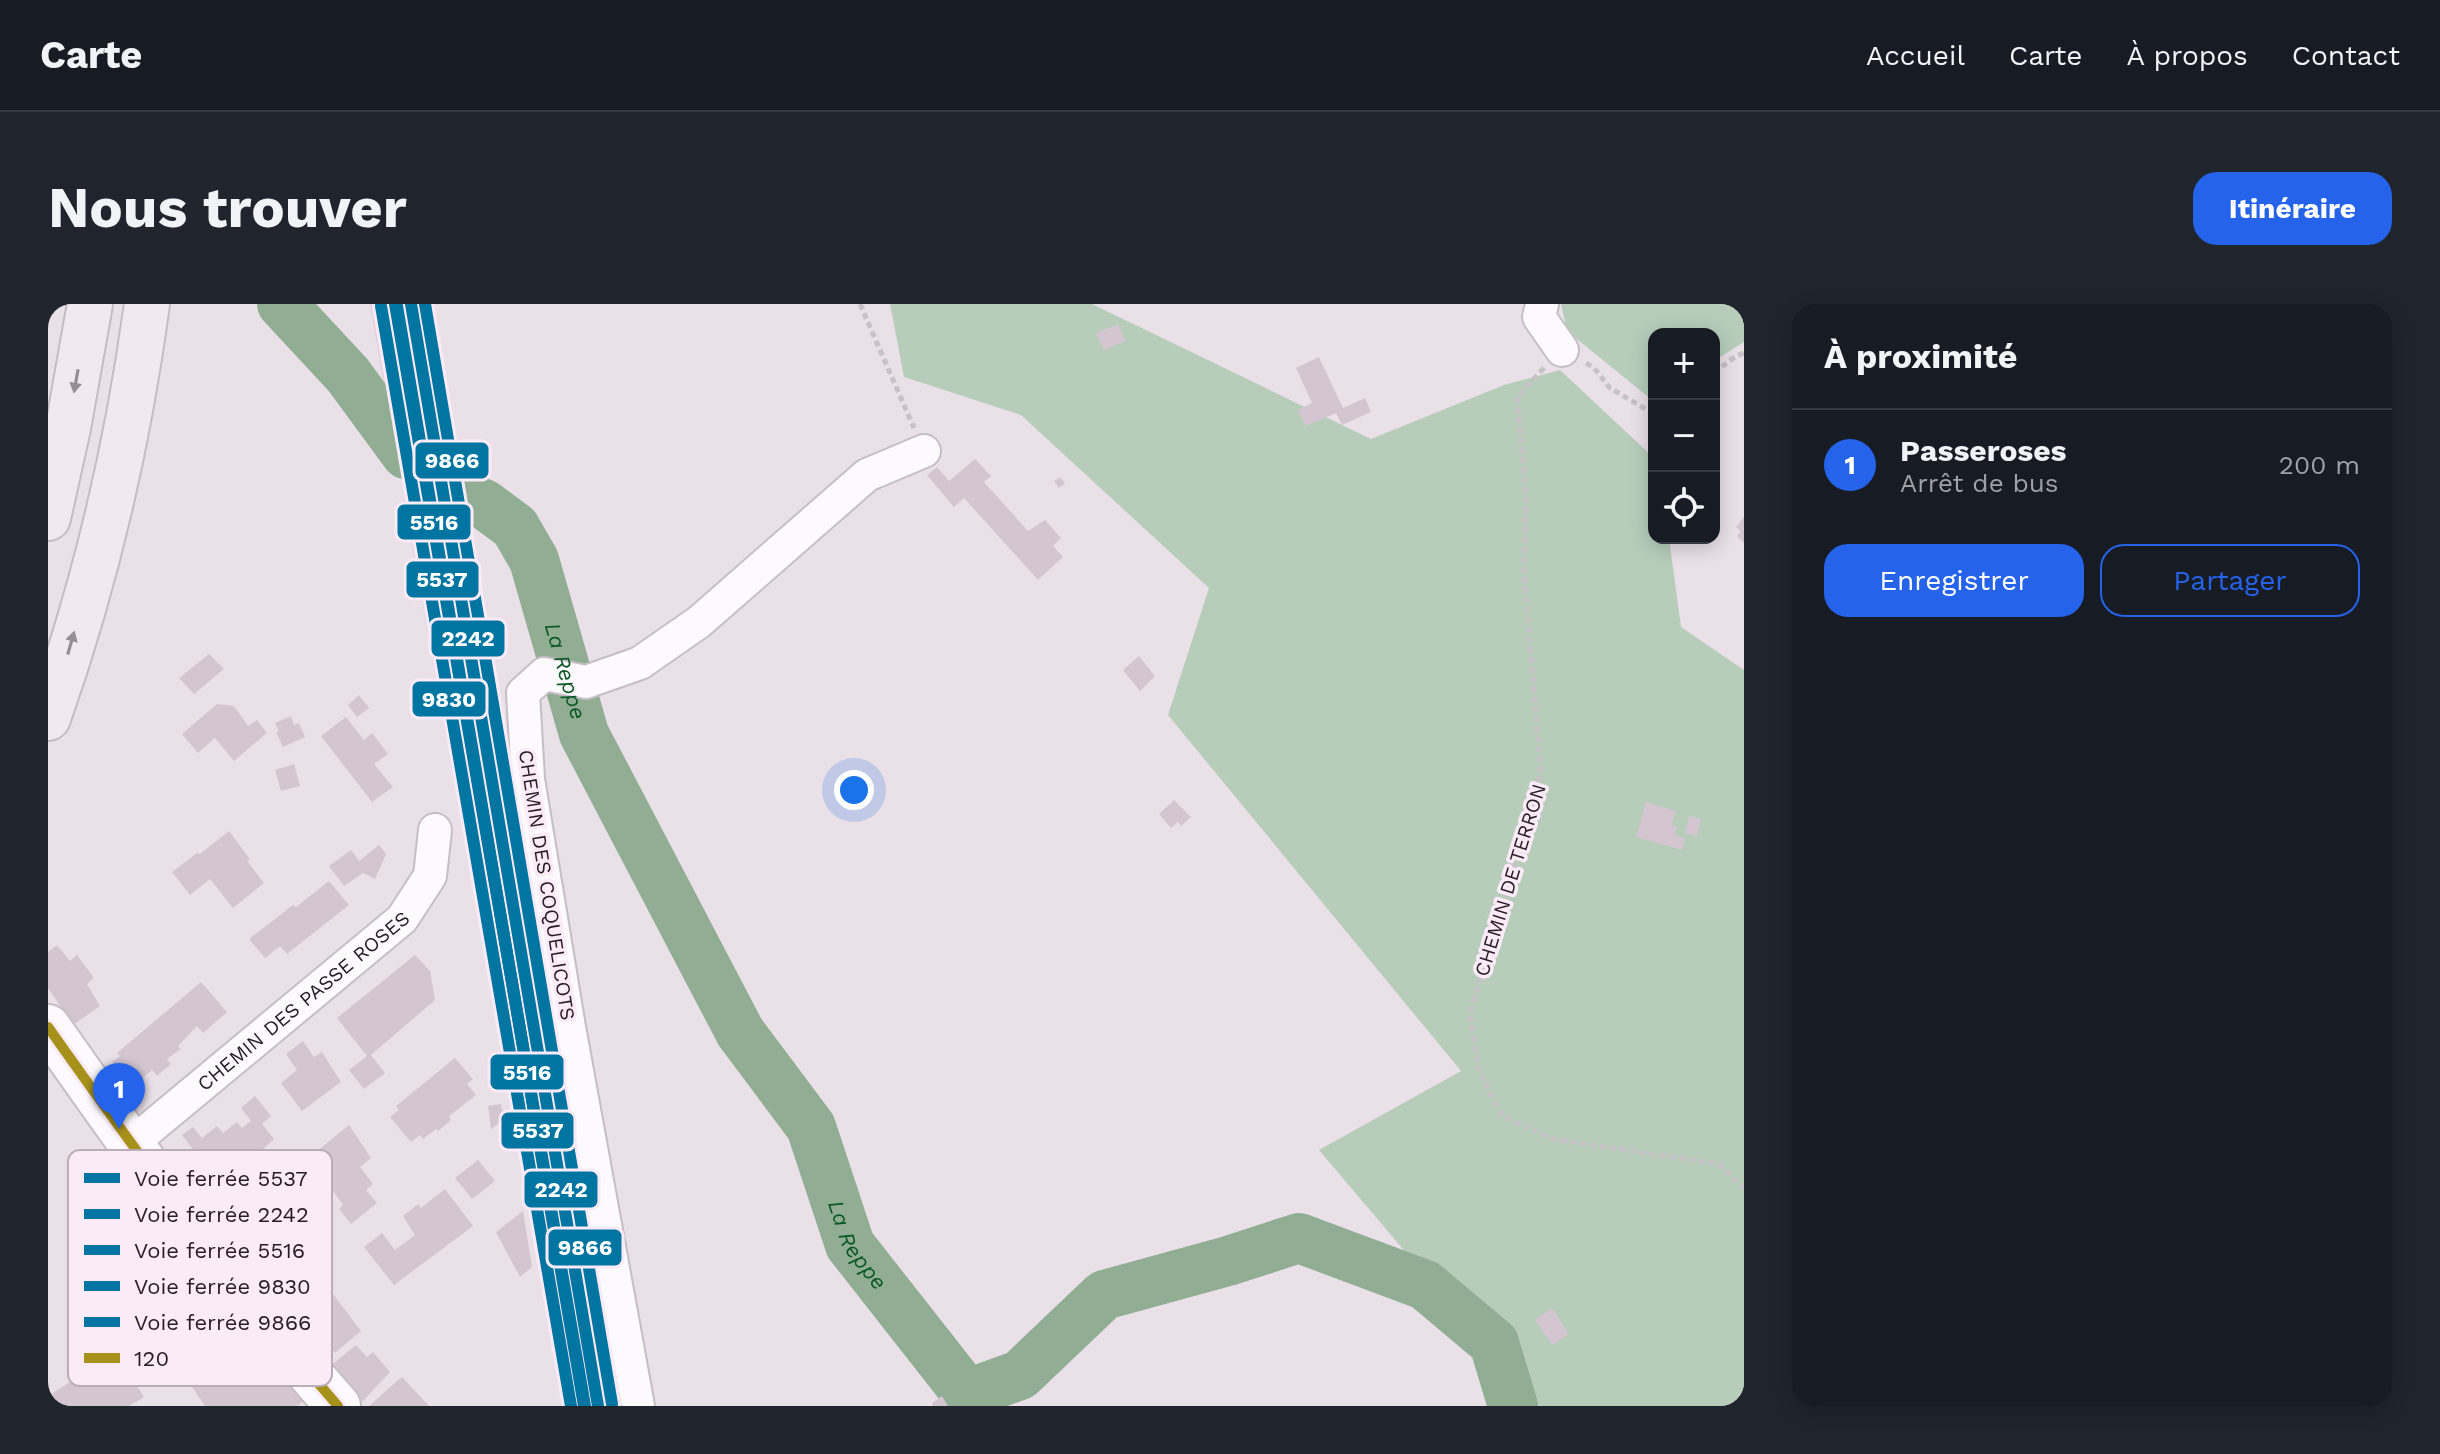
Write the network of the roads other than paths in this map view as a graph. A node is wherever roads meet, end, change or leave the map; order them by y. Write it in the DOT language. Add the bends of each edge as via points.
graph roads {
  1 [pos="90,304"];
  2 [pos="147,304"];
  3 [pos="1542,304"];
  4 [pos="1562,350"];
  5 [pos="924,451"];
  6 [pos="48,518"];
  7 [pos="48,718"];
  8 [pos="435,830"];
  9 [pos="48,1027"];
  10 [pos="131,1144"];
  11 [pos="136,1150"];
  12 [pos="320,1386"];
  13 [pos="338,1406"];
  14 [pos="638,1406"];
  1 -- 6 [label="highway, one-way"];
  7 -- 2 [label="highway, one-way" via="103,534"];
  3 -- 4 [label="street" via="1539,317"];
  5 -- 14 [label="street, CHEMIN DES COQUELICOTS" via="867,475 699,622 640,663 586,682 544,674 523,693 528,779"];
  8 -- 10 [label="street, CHEMIN DES PASSE ROSES" via="430,876 402,919"];
  9 -- 10 [label="street"];
  10 -- 11 [label="street"];
  12 -- 13 [label="street"];
}
